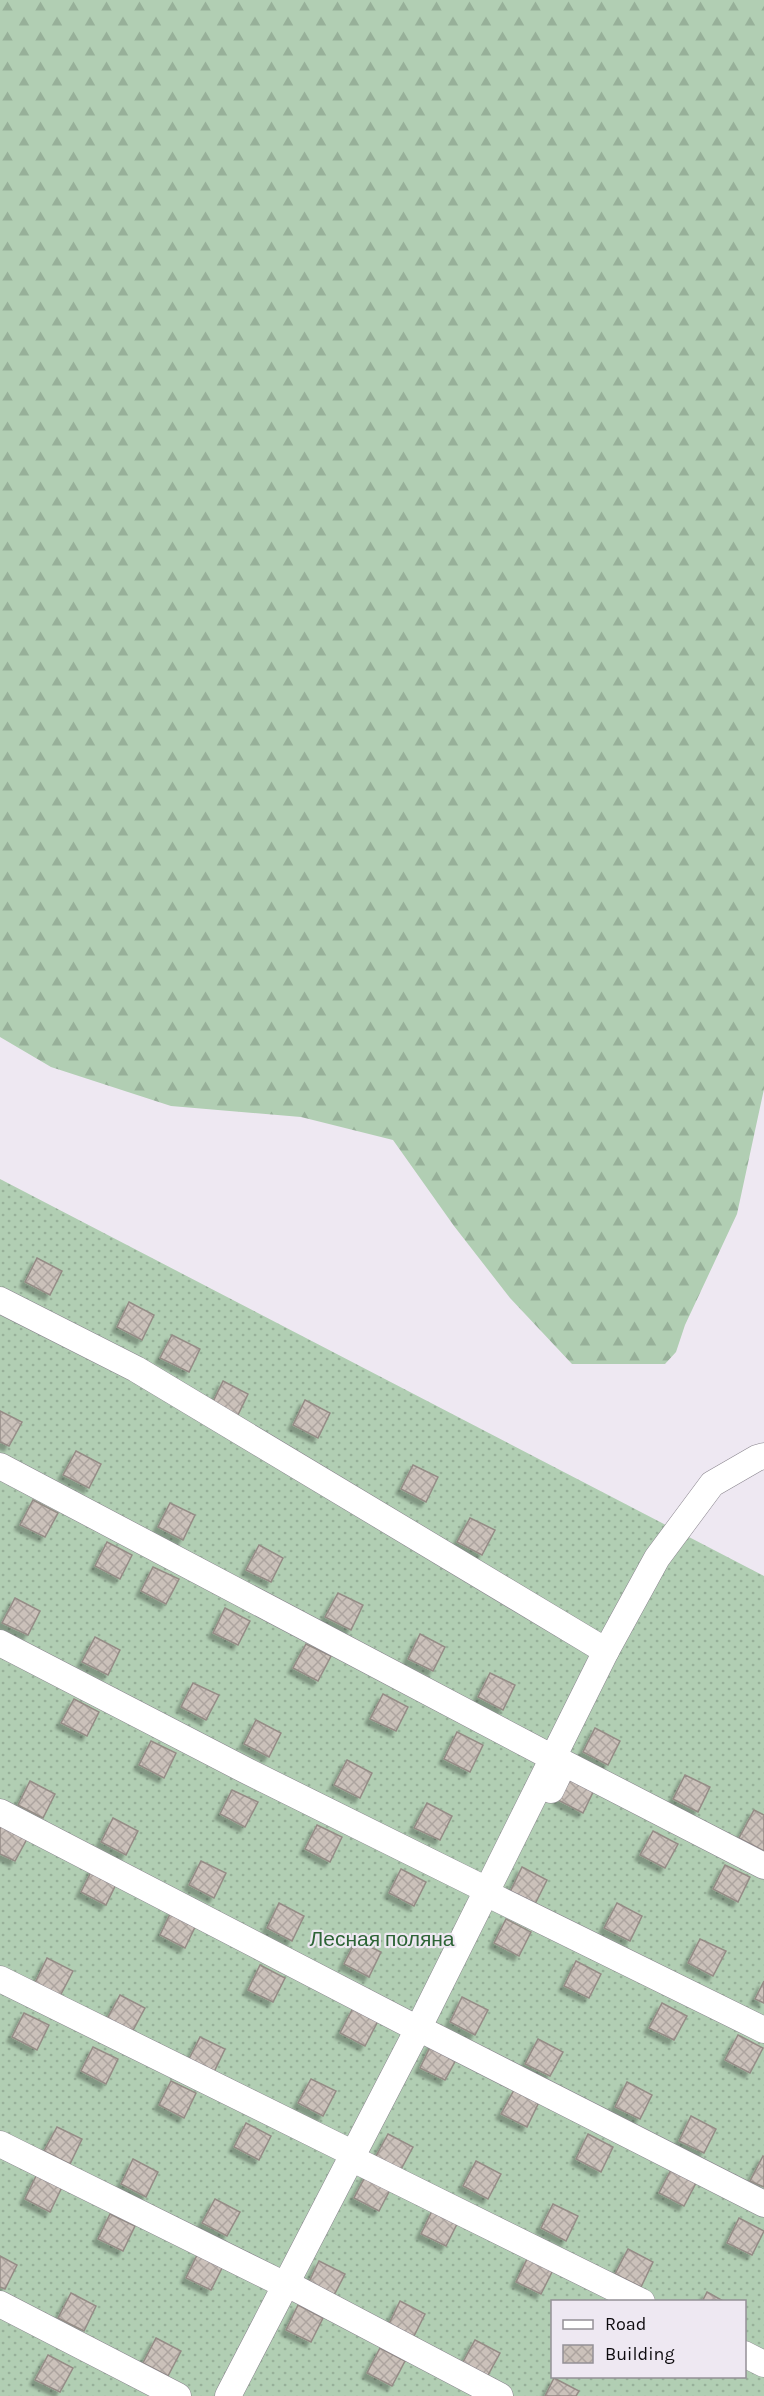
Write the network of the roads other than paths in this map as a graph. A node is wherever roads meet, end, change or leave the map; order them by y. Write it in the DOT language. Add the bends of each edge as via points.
graph roads {
  1 [pos="0,1300"];
  2 [pos="764,1456"];
  3 [pos="0,1466"];
  4 [pos="0,1643"];
  5 [pos="606,1651"];
  6 [pos="553,1758"];
  7 [pos="0,1812"];
  8 [pos="764,1866"];
  9 [pos="492,1894"];
  10 [pos="0,1979"];
  11 [pos="764,2030"];
  12 [pos="423,2031"];
  13 [pos="0,2144"];
  14 [pos="358,2159"];
  15 [pos="764,2204"];
  16 [pos="292,2287"];
  17 [pos="640,2300"];
  18 [pos="0,2304"];
  19 [pos="746,2355"];
  20 [pos="764,2364"];
  21 [pos="178,2396"];
  22 [pos="228,2396"];
  23 [pos="242,2396"];
  24 [pos="500,2396"];
  1 -- 5 [label="street" via="136,1369"];
  2 -- 5 [label="street" via="712,1484 657,1558"];
  3 -- 6 [label="street"];
  4 -- 9 [label="street"];
  5 -- 6 [label="street"];
  6 -- 9 [label="street"];
  7 -- 12 [label="street"];
  8 -- 9 [label="street" via="564,1763"];
  9 -- 11 [label="street"];
  9 -- 12 [label="street"];
  10 -- 14 [label="street"];
  12 -- 14 [label="street"];
  12 -- 15 [label="street"];
  13 -- 16 [label="street"];
  14 -- 16 [label="street"];
  14 -- 17 [label="street"];
  16 -- 22 [label="street"];
  16 -- 23 [label="street"];
  16 -- 24 [label="street"];
  18 -- 21 [label="street"];
  19 -- 20 [label="street"];
}
